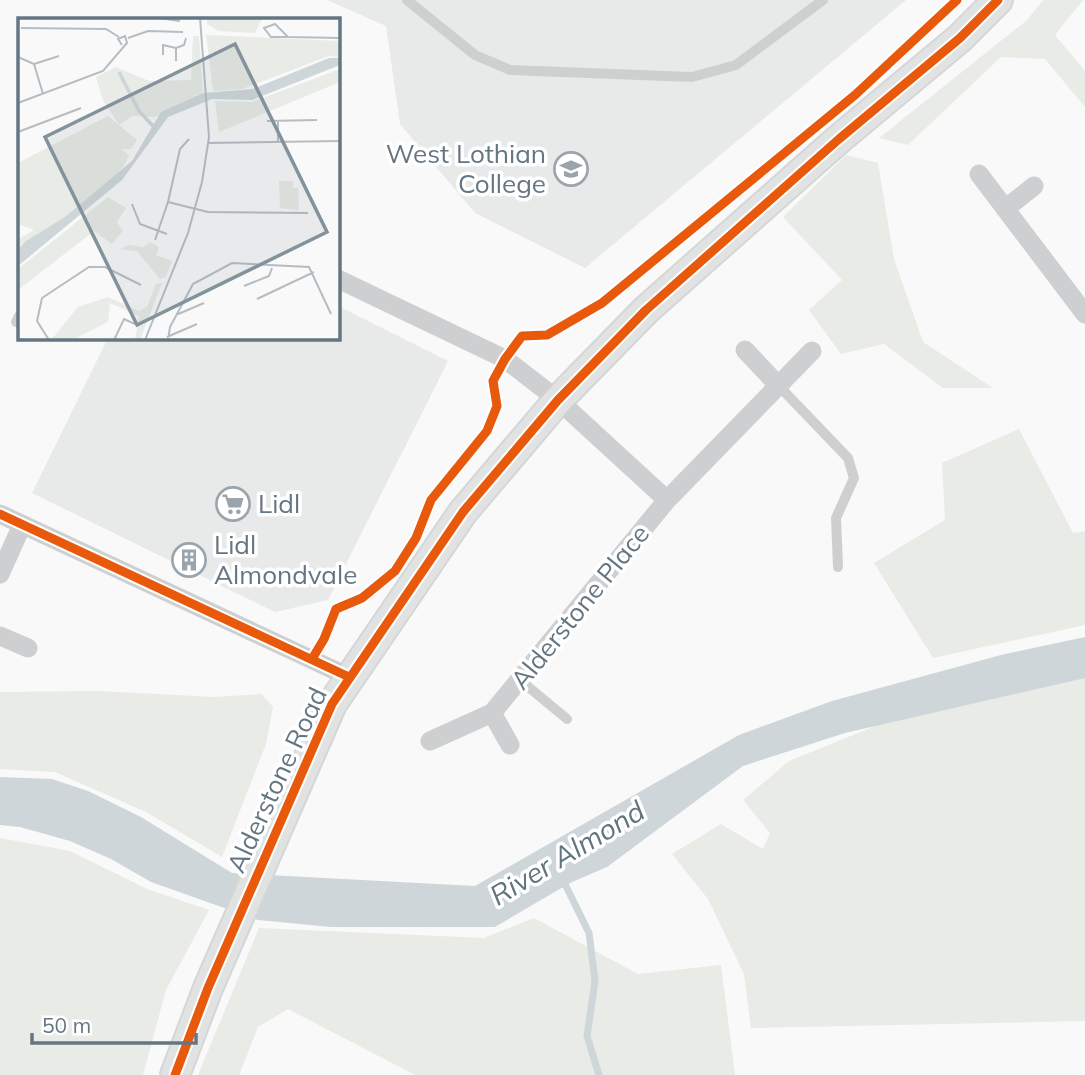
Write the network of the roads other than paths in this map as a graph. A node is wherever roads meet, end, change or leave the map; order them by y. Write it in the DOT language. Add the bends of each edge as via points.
graph roads {
  1 [pos="407,0"];
  2 [pos="823,0"];
  3 [pos="998,0"];
  4 [pos="979,174"];
  5 [pos="1034,186"];
  6 [pos="1005,209"];
  7 [pos="340,280"];
  8 [pos="1085,314"];
  9 [pos="745,350"];
  10 [pos="812,351"];
  11 [pos="777,384"];
  12 [pos="558,400"];
  13 [pos="667,500"];
  14 [pos="0,514"];
  15 [pos="22,525"];
  16 [pos="838,566"];
  17 [pos="0,574"];
  18 [pos="0,636"];
  19 [pos="28,648"];
  20 [pos="349,677"];
  21 [pos="520,680"];
  22 [pos="492,713"];
  23 [pos="568,719"];
  24 [pos="430,741"];
  25 [pos="510,745"];
  26 [pos="175,1075"];
  1 -- 2 [label="lane" via="475,55 510,70 692,77 736,65"];
  3 -- 12 [label="street, Alderstone Road" via="646,310"];
  4 -- 6 [label="street"];
  5 -- 6 [label="street"];
  6 -- 8 [label="street"];
  7 -- 12 [label="street, Alderstone Place" via="505,359"];
  9 -- 11 [label="street"];
  10 -- 11 [label="street, Alderstone Place"];
  11 -- 13 [label="street, Alderstone Place"];
  11 -- 16 [label="lane" via="848,458 854,478 836,518"];
  12 -- 13 [label="street, Alderstone Place"];
  12 -- 20 [label="street, Alderstone Road" via="463,512"];
  13 -- 21 [label="street, Alderstone Place"];
  14 -- 15 [label="street"];
  15 -- 17 [label="street"];
  15 -- 20 [label="street"];
  18 -- 19 [label="street"];
  20 -- 26 [label="street, Alderstone Road" via="332,704 274,833"];
  21 -- 22 [label="street, Alderstone Place"];
  21 -- 23 [label="lane"];
  22 -- 24 [label="street, Alderstone Place"];
  22 -- 25 [label="street, Alderstone Place"];
}
